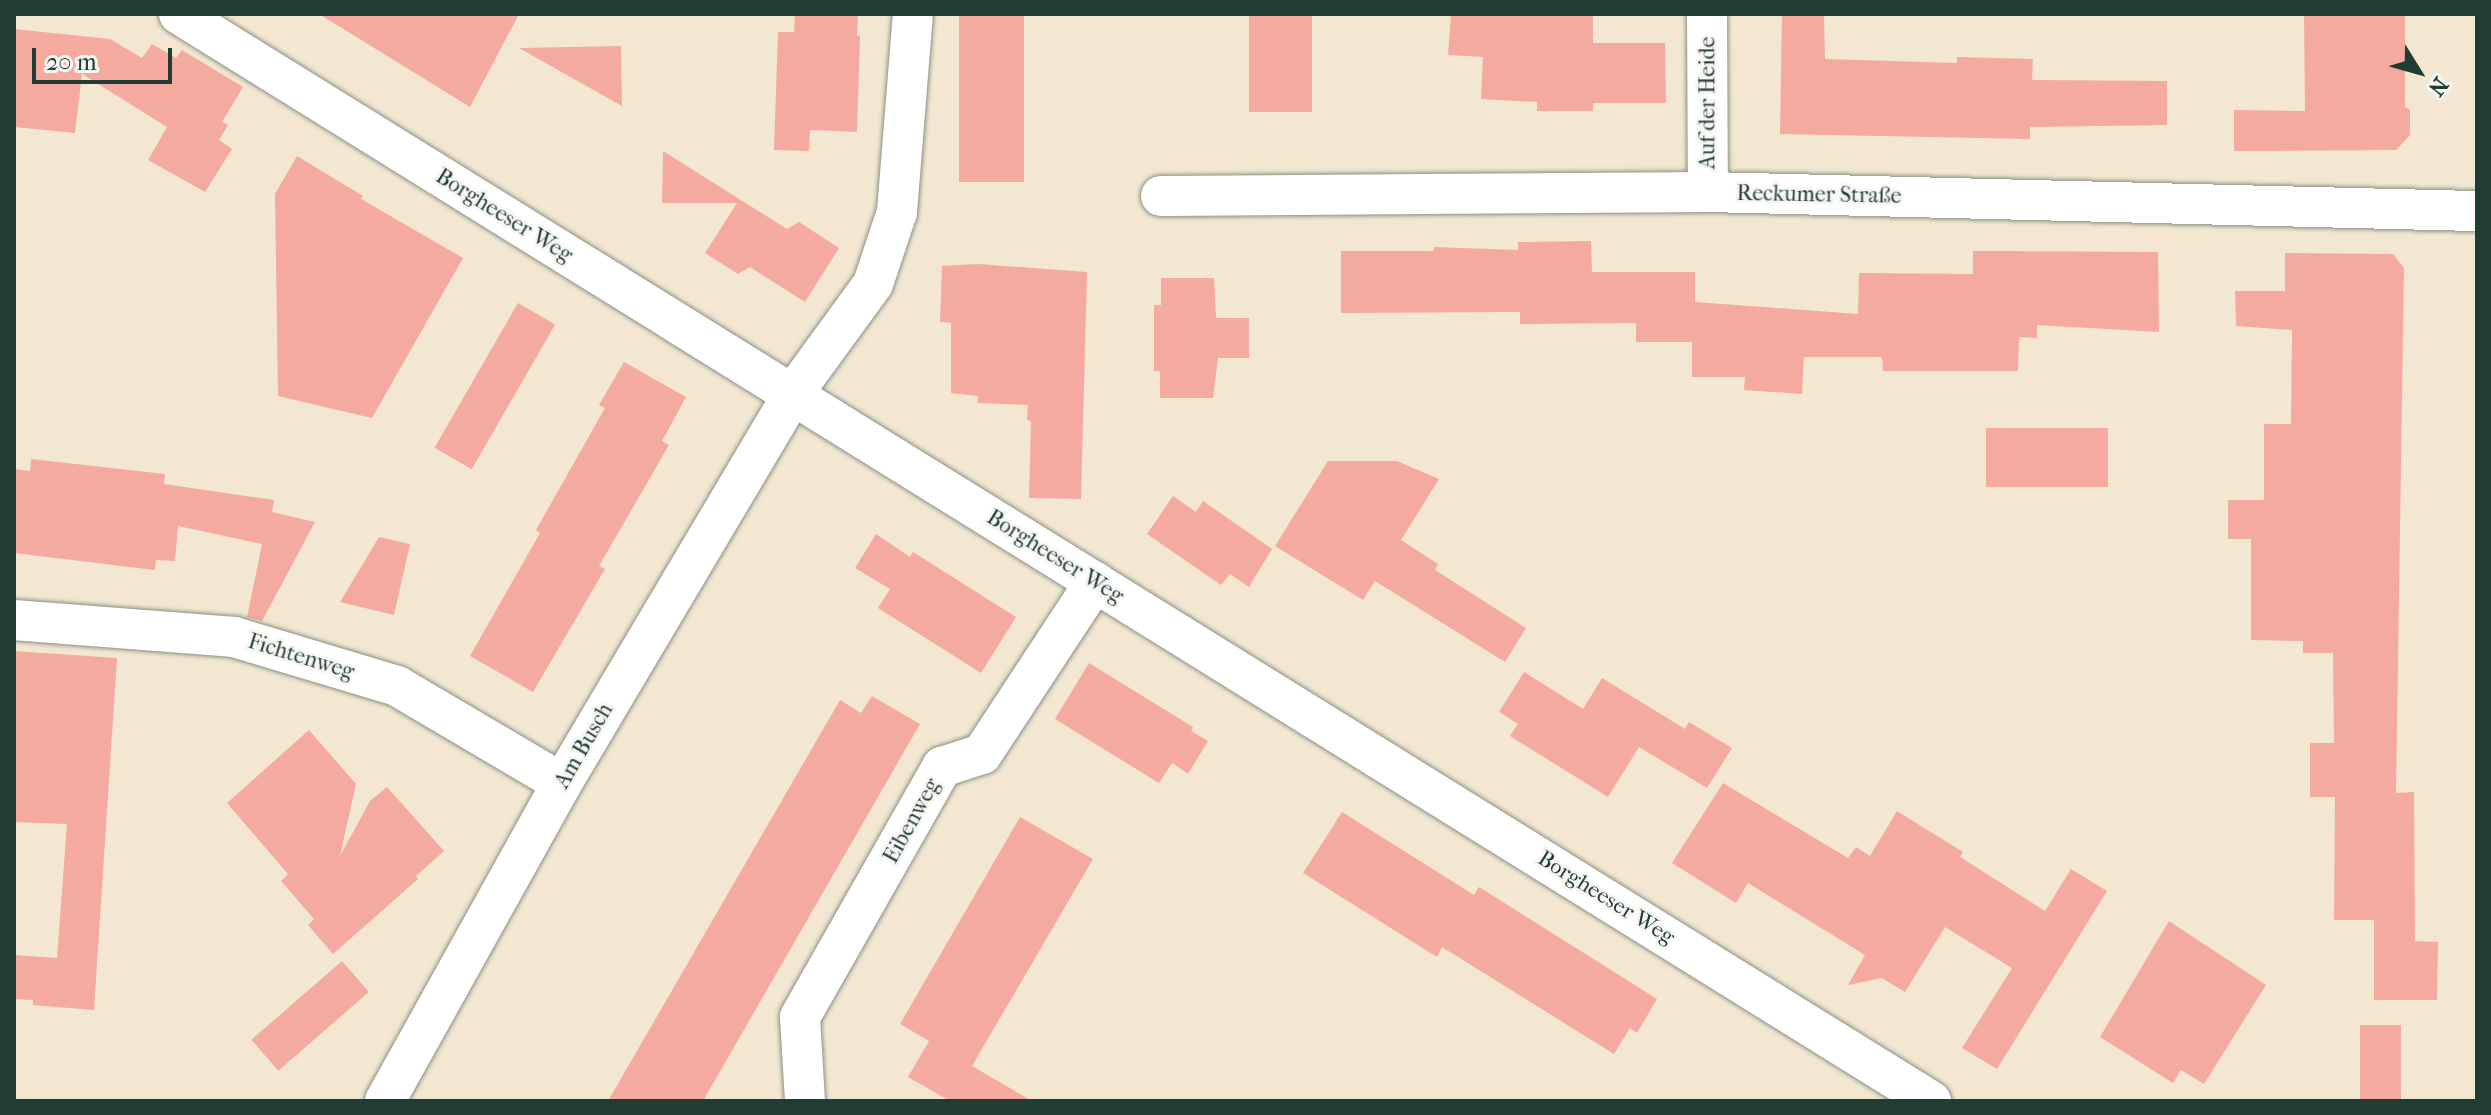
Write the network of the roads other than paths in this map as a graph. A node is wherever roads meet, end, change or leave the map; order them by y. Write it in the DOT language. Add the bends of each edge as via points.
graph roads {
  1 [pos="179,14"];
  2 [pos="913,14"];
  3 [pos="1707,14"];
  4 [pos="1708,192"];
  5 [pos="1161,196"];
  6 [pos="2477,211"];
  7 [pos="792,395"];
  8 [pos="1095,582"];
  9 [pos="14,620"];
  10 [pos="562,783"];
  11 [pos="385,1101"];
  12 [pos="805,1101"];
  13 [pos="1931,1101"];
  1 -- 7 [label="street, Borgheeser Weg"];
  2 -- 7 [label="street, Am Busch" via="897,212 873,284"];
  3 -- 4 [label="street, Auf der Heide"];
  4 -- 5 [label="street, Reckumer Straße"];
  4 -- 6 [label="street, Reckumer Straße"];
  7 -- 8 [label="street, Borgheeser Weg"];
  7 -- 10 [label="street, Am Busch"];
  8 -- 12 [label="street, Eibenweg" via="982,754 942,767 800,1017"];
  8 -- 13 [label="street, Borgheeser Weg"];
  9 -- 10 [label="street, Fichtenweg" via="234,637 397,686"];
  10 -- 11 [label="street, Am Busch"];
}
